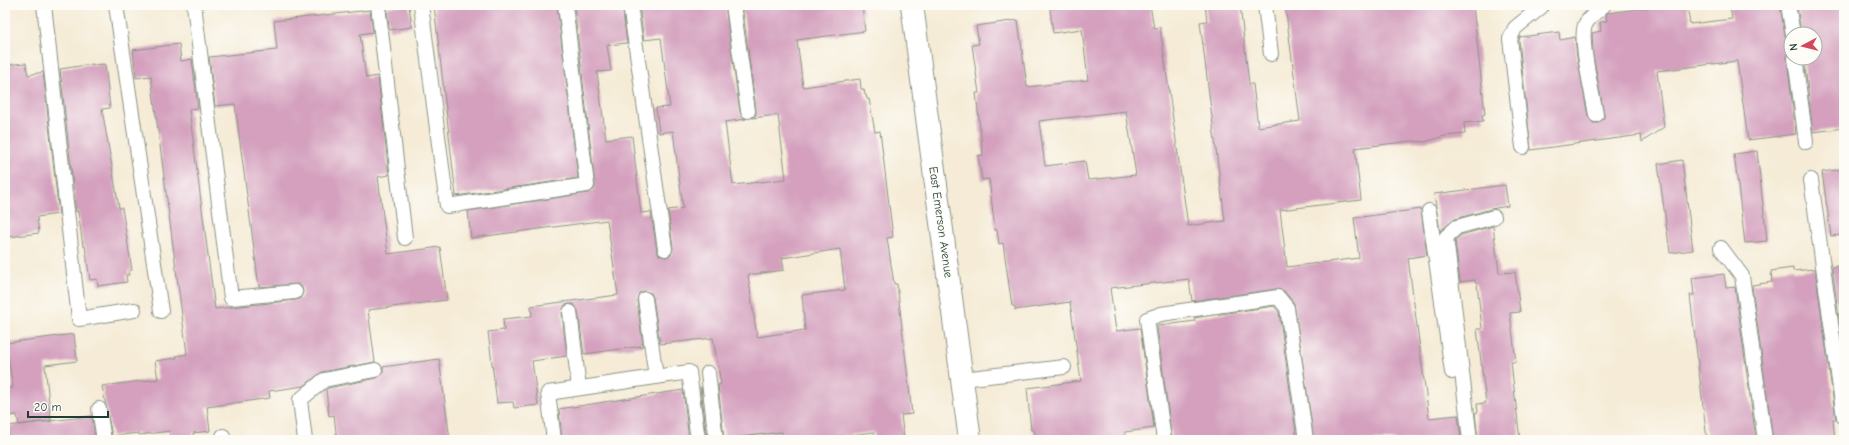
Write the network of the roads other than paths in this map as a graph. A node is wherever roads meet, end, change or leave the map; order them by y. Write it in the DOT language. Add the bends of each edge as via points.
graph roads {
  1 [pos="44,5"];
  2 [pos="116,5"];
  3 [pos="194,5"];
  4 [pos="378,5"];
  5 [pos="421,5"];
  6 [pos="565,5"];
  7 [pos="630,5"];
  8 [pos="733,5"];
  9 [pos="912,5"];
  10 [pos="1265,5"];
  11 [pos="1542,5"];
  12 [pos="1604,5"];
  13 [pos="1788,5"];
  14 [pos="1792,26"];
  15 [pos="1271,54"];
  16 [pos="1797,66"];
  17 [pos="748,111"];
  18 [pos="1596,115"];
  19 [pos="1806,142"];
  20 [pos="1523,147"];
  21 [pos="1811,180"];
  22 [pos="1429,211"];
  23 [pos="1494,217"];
  24 [pos="405,238"];
  25 [pos="1721,248"];
  26 [pos="665,249"];
  27 [pos="295,292"];
  28 [pos="645,299"];
  29 [pos="134,310"];
  30 [pos="161,311"];
  31 [pos="570,312"];
  32 [pos="1064,366"];
  33 [pos="375,370"];
  34 [pos="708,373"];
  35 [pos="656,377"];
  36 [pos="963,379"];
  37 [pos="579,388"];
  38 [pos="99,410"];
  39 [pos="1844,417"];
  40 [pos="104,440"];
  41 [pos="305,440"];
  42 [pos="554,440"];
  43 [pos="698,440"];
  44 [pos="716,440"];
  45 [pos="970,440"];
  46 [pos="1164,440"];
  47 [pos="1306,440"];
  48 [pos="1461,440"];
  49 [pos="1470,440"];
  50 [pos="1765,440"];
  1 -- 29 [label="lane" via="79,319"];
  2 -- 30 [label="lane"];
  3 -- 27 [label="lane" via="231,298"];
  4 -- 24 [label="lane"];
  5 -- 6 [label="lane" via="447,206 587,185"];
  7 -- 26 [label="lane"];
  8 -- 17 [label="lane"];
  9 -- 36 [label="street, East Emerson Avenue"];
  10 -- 15 [label="lane"];
  11 -- 20 [label="lane" via="1515,28 1510,39"];
  12 -- 18 [label="lane" via="1585,25 1583,39"];
  13 -- 14 [label="lane"];
  16 -- 19 [label="lane"];
  21 -- 39 [label="lane"];
  22 -- 48 [label="lane"];
  23 -- 49 [label="lane" via="1457,227 1446,237"];
  25 -- 50 [label="lane" via="1742,276"];
  28 -- 35 [label="lane"];
  31 -- 37 [label="lane"];
  32 -- 36 [label="lane"];
  33 -- 41 [label="lane" via="324,380 300,400"];
  34 -- 44 [label="lane"];
  35 -- 37 [label="lane"];
  35 -- 43 [label="lane" via="689,372"];
  36 -- 45 [label="street, East Emerson Avenue"];
  37 -- 42 [label="lane" via="548,392"];
  38 -- 40 [label="lane"];
  46 -- 47 [label="lane" via="1147,319 1161,314 1278,297 1287,308"];
}
